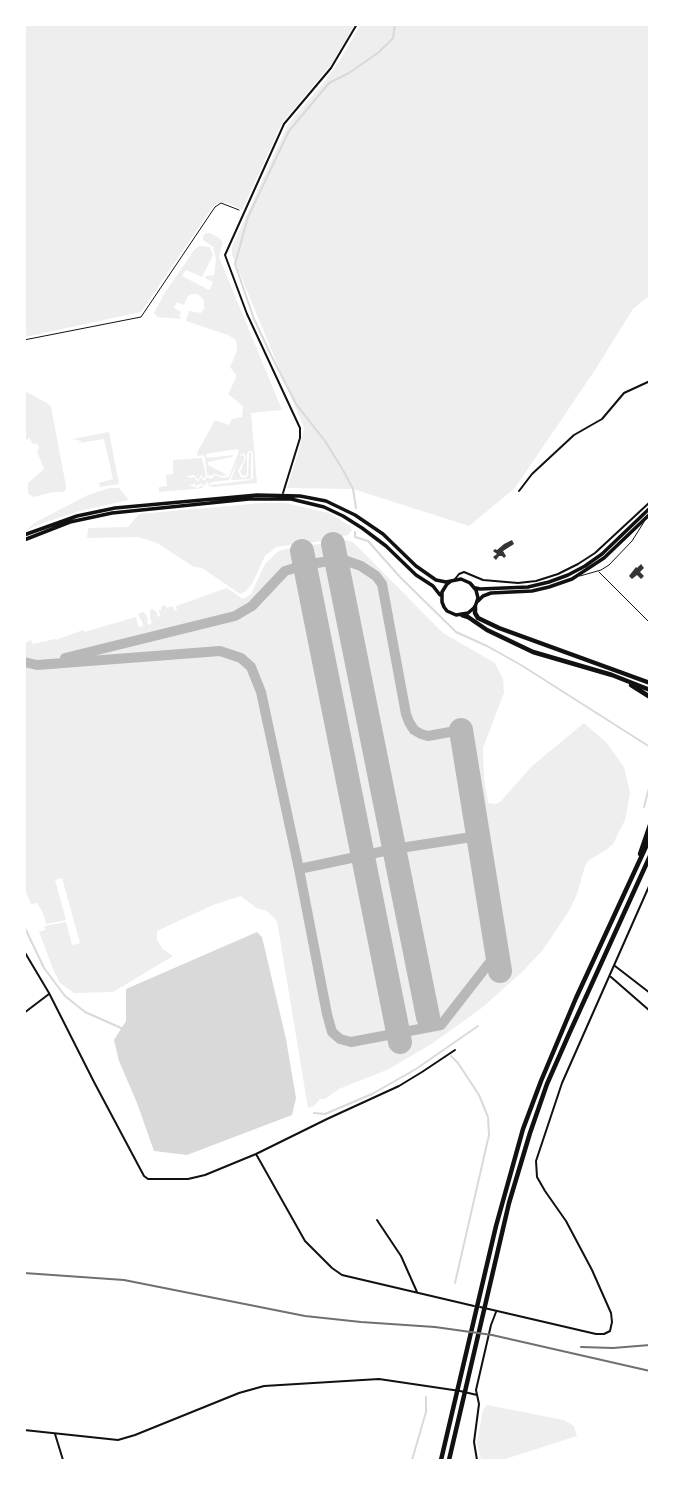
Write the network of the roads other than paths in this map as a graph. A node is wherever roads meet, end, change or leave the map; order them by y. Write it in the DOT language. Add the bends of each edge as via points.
graph roads {
  1 [pos="357,24"];
  2 [pos="649,381"];
  3 [pos="519,491"];
  4 [pos="283,494"];
  5 [pos="649,502"];
  6 [pos="649,508"];
  7 [pos="649,515"];
  8 [pos="24,538"];
  9 [pos="597,571"];
  10 [pos="572,579"];
  11 [pos="453,581"];
  12 [pos="474,587"];
  13 [pos="441,597"];
  14 [pos="476,605"];
  15 [pos="461,615"];
  16 [pos="649,623"];
  17 [pos="596,668"];
  18 [pos="649,686"];
  19 [pos="649,697"];
  20 [pos="649,825"];
  21 [pos="649,838"];
  22 [pos="649,856"];
  23 [pos="639,861"];
  24 [pos="649,884"];
  25 [pos="24,951"];
  26 [pos="614,965"];
  27 [pos="609,976"];
  28 [pos="49,993"];
  29 [pos="649,993"];
  30 [pos="649,1011"];
  31 [pos="24,1013"];
  32 [pos="455,1050"];
  33 [pos="256,1154"];
  34 [pos="377,1220"];
  35 [pos="418,1293"];
  36 [pos="496,1311"];
  37 [pos="477,1395"];
  38 [pos="24,1430"];
  39 [pos="55,1433"];
  40 [pos="63,1461"];
  41 [pos="441,1461"];
  42 [pos="449,1461"];
  43 [pos="477,1461"];
  1 -- 4 [label="street" via="331,68 284,124 225,255 300,428"];
  2 -- 3 [label="street" via="624,393 600,421 565,442"];
  4 -- 8 [label="main road" via="116,508 71,517"];
  4 -- 11 [label="main road" via="318,498 342,508 374,528 427,574"];
  5 -- 11 [label="street" via="596,553 558,574 510,583 462,572"];
  6 -- 12 [label="main road" via="602,554 568,575 528,587"];
  7 -- 9 [label="lane" via="632,541"];
  7 -- 10 [label="main road" via="604,558"];
  8 -- 13 [label="main road" via="112,513 291,499 344,516 386,546"];
  9 -- 10 [label="lane"];
  9 -- 16 [label="lane"];
  10 -- 14 [label="main road" via="532,591 491,593"];
  11 -- 12 [label="main road" via="466,580"];
  11 -- 13 [label="main road"];
  12 -- 14 [label="main road"];
  13 -- 15 [label="main road" via="447,611"];
  14 -- 15 [label="main road"];
  14 -- 17 [label="highway" via="477,616 489,624"];
  15 -- 17 [label="highway" via="533,652"];
  17 -- 18 [label="highway"];
  17 -- 19 [label="highway"];
  20 -- 23 [label="highway"];
  21 -- 23 [label="highway"];
  22 -- 42 [label="highway" via="537,1113 509,1203"];
  23 -- 41 [label="highway" via="530,1111 508,1180"];
  24 -- 26 [label="street"];
  25 -- 28 [label="street"];
  26 -- 27 [label="street"];
  26 -- 29 [label="street"];
  27 -- 30 [label="street"];
  27 -- 36 [label="street" via="562,1083 536,1161 537,1177 592,1269 611,1313 610,1331 596,1334"];
  28 -- 31 [label="street"];
  28 -- 33 [label="street" via="144,1176 188,1179"];
  32 -- 33 [label="street" via="399,1086"];
  33 -- 35 [label="street" via="305,1241 332,1268 342,1275"];
  34 -- 35 [label="street"];
  35 -- 36 [label="street"];
  36 -- 37 [label="street"];
  37 -- 39 [label="street" via="379,1379 264,1386 118,1440"];
  37 -- 43 [label="street"];
  38 -- 39 [label="street"];
  39 -- 40 [label="street"];
}
